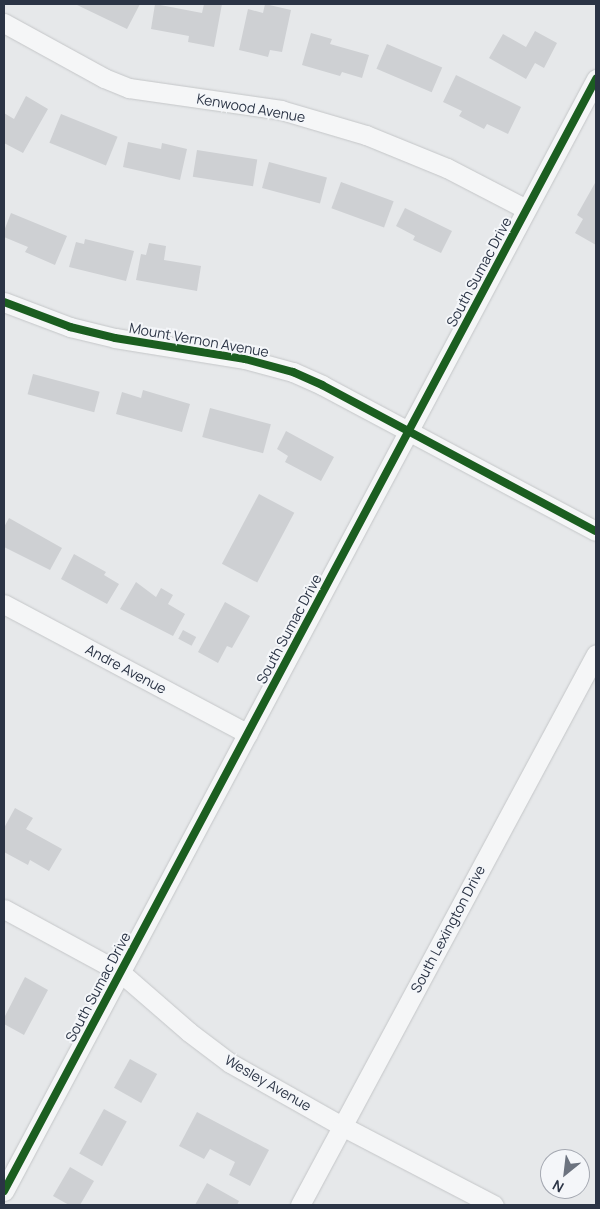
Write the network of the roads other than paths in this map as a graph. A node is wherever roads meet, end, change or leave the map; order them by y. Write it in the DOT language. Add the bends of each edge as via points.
graph roads {
  1 [pos="4,23"];
  2 [pos="596,79"];
  3 [pos="526,209"];
  4 [pos="4,302"];
  5 [pos="408,431"];
  6 [pos="596,530"];
  7 [pos="4,604"];
  8 [pos="596,654"];
  9 [pos="248,734"];
  10 [pos="4,909"];
  11 [pos="120,972"];
  12 [pos="342,1126"];
  13 [pos="4,1191"];
  14 [pos="300,1205"];
  15 [pos="494,1205"];
  1 -- 3 [label="street, Kenwood Avenue" via="104,78 129,88 281,110 366,135 446,168"];
  2 -- 3 [label="street, South Sumac Drive"];
  3 -- 5 [label="street, South Sumac Drive"];
  4 -- 5 [label="street, Mount Vernon Avenue" via="70,327 115,338 277,367 322,385"];
  5 -- 6 [label="street, Mount Vernon Avenue"];
  5 -- 9 [label="street, South Sumac Drive"];
  7 -- 9 [label="street, Andre Avenue"];
  8 -- 12 [label="street, South Lexington Drive"];
  9 -- 11 [label="street, South Sumac Drive"];
  10 -- 11 [label="street, Wesley Avenue"];
  11 -- 12 [label="street, Wesley Avenue" via="230,1063"];
  11 -- 13 [label="street, South Sumac Drive"];
  12 -- 14 [label="street, South Lexington Drive"];
  12 -- 15 [label="street, Wesley Avenue"];
}
